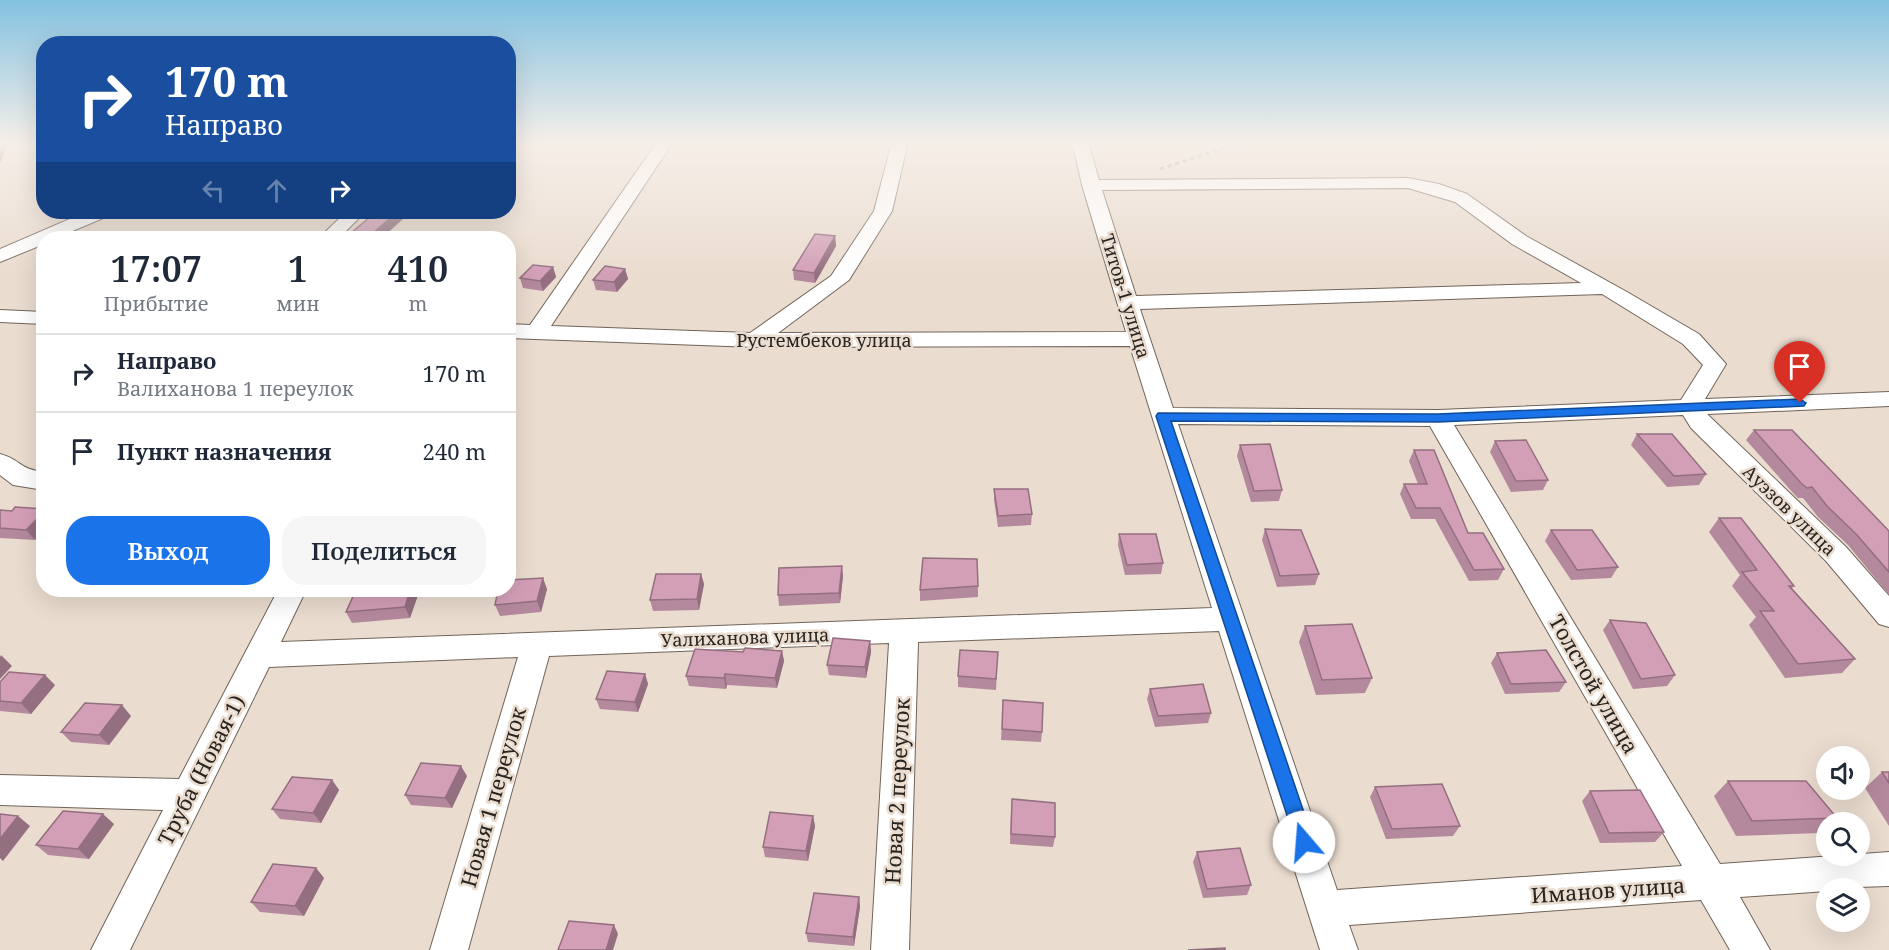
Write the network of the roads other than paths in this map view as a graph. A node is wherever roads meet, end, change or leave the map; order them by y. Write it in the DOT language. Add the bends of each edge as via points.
graph roads {
  1 [pos="635,186"];
  2 [pos="889,186"];
  3 [pos="1091,186"];
  4 [pos="1425,186"];
  5 [pos="84,219"];
  6 [pos="348,219"];
  7 [pos="57,231"];
  8 [pos="336,231"];
  9 [pos="36,240"];
  10 [pos="0,256"];
  11 [pos="1606,288"];
  12 [pos="1128,303"];
  13 [pos="0,316"];
  14 [pos="36,318"];
  15 [pos="516,331"];
  16 [pos="537,331"];
  17 [pos="1139,339"];
  18 [pos="755,340"];
  19 [pos="1889,399"];
  20 [pos="1689,407"];
  21 [pos="1163,416"];
  22 [pos="1438,418"];
  23 [pos="0,462"];
  24 [pos="36,480"];
  25 [pos="289,597"];
  26 [pos="1889,616"];
  27 [pos="1230,619"];
  28 [pos="904,631"];
  29 [pos="537,645"];
  30 [pos="261,655"];
  31 [pos="0,790"];
  32 [pos="188,795"];
  33 [pos="1889,869"];
  34 [pos="1711,884"];
  35 [pos="1327,909"];
  36 [pos="110,950"];
  37 [pos="449,950"];
  38 [pos="890,950"];
  39 [pos="1339,950"];
  40 [pos="1751,950"];
  1 -- 16 [label="street"];
  2 -- 18 [label="street" via="883,211 839,280"];
  3 -- 12 [label="street, Титов-1 улица"];
  4 -- 11 [label="street" via="1461,198 1519,240"];
  5 -- 7 [label="street"];
  6 -- 8 [label="street"];
  9 -- 10 [label="street"];
  11 -- 12 [label="street"];
  11 -- 20 [label="street" via="1691,339 1715,364"];
  12 -- 17 [label="street, Титов-1 улица"];
  13 -- 14 [label="street"];
  15 -- 16 [label="street, Рустембеков улица"];
  16 -- 18 [label="street, Рустембеков улица"];
  17 -- 18 [label="street, Рустембеков улица"];
  17 -- 21 [label="street, Титов-1 улица"];
  19 -- 20 [label="street"];
  20 -- 22 [label="street"];
  20 -- 26 [label="street, Ауэзов улица" via="1836,554"];
  21 -- 22 [label="street"];
  21 -- 27 [label="street, Титов-1 улица"];
  22 -- 34 [label="street, Толстой улица"];
  23 -- 24 [label="street" via="22,479"];
  25 -- 30 [label="street, Труба (Новая-1)"];
  27 -- 28 [label="street, Уалиханова улица"];
  27 -- 35 [label="street, Титов-1 улица"];
  28 -- 29 [label="street, Уалиханова улица"];
  28 -- 38 [label="street, Новая 2 переулок"];
  29 -- 30 [label="street, Уалиханова улица"];
  29 -- 37 [label="street, Новая 1 переулок"];
  30 -- 32 [label="street, Труба (Новая-1)"];
  31 -- 32 [label="street"];
  32 -- 36 [label="street, Труба (Новая-1)"];
  33 -- 34 [label="street, Иманов улица"];
  34 -- 35 [label="street, Иманов улица"];
  34 -- 40 [label="street, Толстой улица"];
  35 -- 39 [label="street, Титов-1 улица"];
}
